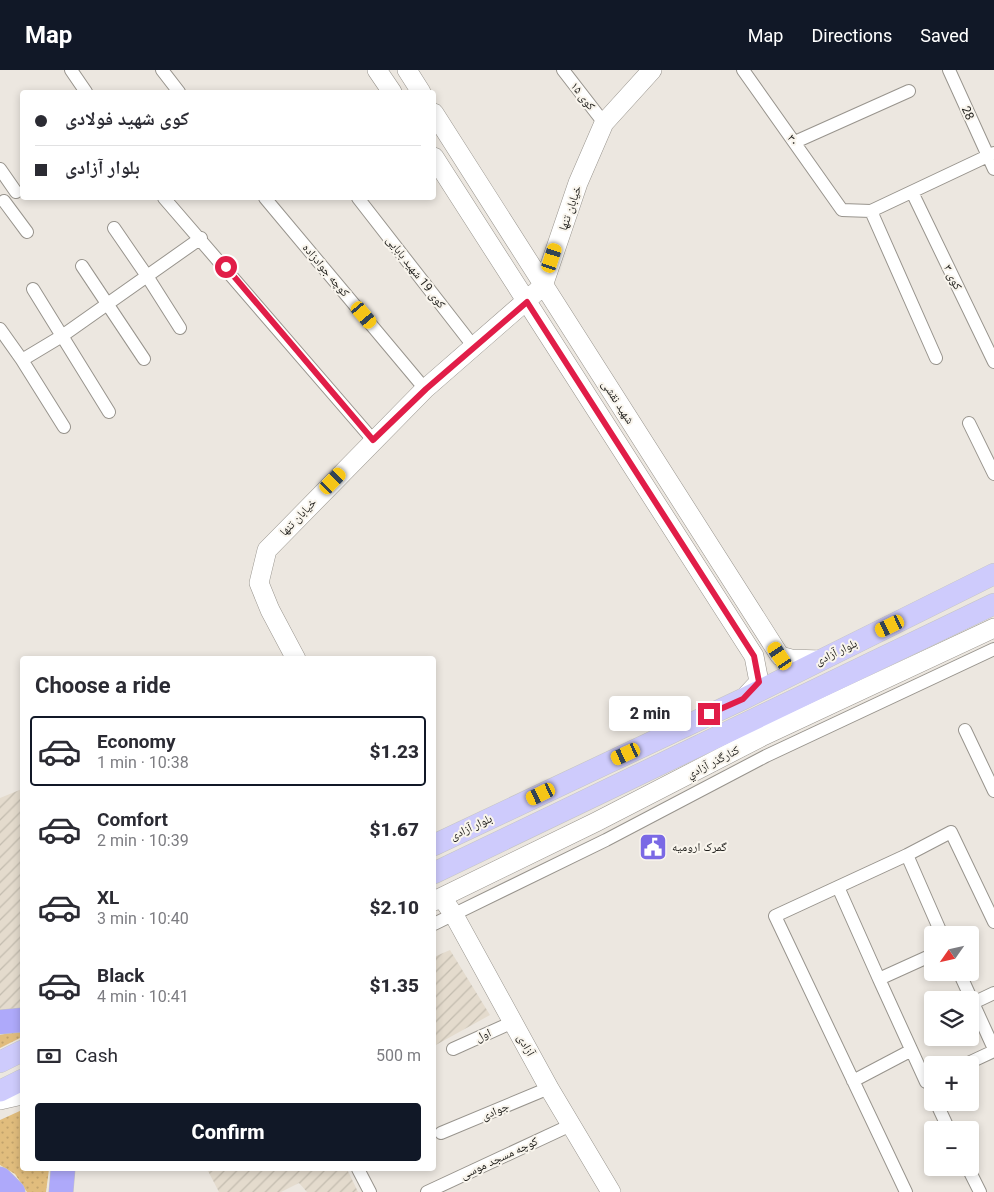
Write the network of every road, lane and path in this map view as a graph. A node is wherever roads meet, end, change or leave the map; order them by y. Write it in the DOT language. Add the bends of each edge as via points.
graph roads {
  1 [pos="70,70"];
  2 [pos="162,70"];
  3 [pos="377,70"];
  4 [pos="407,70"];
  5 [pos="563,70"];
  6 [pos="652,70"];
  7 [pos="743,70"];
  8 [pos="948,70"];
  9 [pos="85,90"];
  10 [pos="178,90"];
  11 [pos="391,90"];
  12 [pos="420,90"];
  13 [pos="909,91"];
  14 [pos="436,116"];
  15 [pos="604,122"];
  16 [pos="795,142"];
  17 [pos="991,154"];
  18 [pos="436,160"];
  19 [pos="0,169"];
  20 [pos="994,169"];
  21 [pos="19,190"];
  22 [pos="912,192"];
  23 [pos="166,200"];
  24 [pos="268,200"];
  25 [pos="360,200"];
  26 [pos="2,202"];
  27 [pos="870,211"];
  28 [pos="114,228"];
  29 [pos="27,232"];
  30 [pos="201,238"];
  31 [pos="82,266"];
  32 [pos="147,276"];
  33 [pos="543,286"];
  34 [pos="33,289"];
  35 [pos="527,302"];
  36 [pos="108,304"];
  37 [pos="180,328"];
  38 [pos="0,329"];
  39 [pos="62,336"];
  40 [pos="474,347"];
  41 [pos="936,358"];
  42 [pos="144,359"];
  43 [pos="22,360"];
  44 [pos="994,362"];
  45 [pos="426,389"];
  46 [pos="109,412"];
  47 [pos="970,423"];
  48 [pos="64,427"];
  49 [pos="373,440"];
  50 [pos="994,474"];
  51 [pos="994,574"];
  52 [pos="994,604"];
  53 [pos="994,628"];
  54 [pos="994,649"];
  55 [pos="294,656"];
  56 [pos="780,656"];
  57 [pos="821,660"];
  58 [pos="758,667"];
  59 [pos="743,699"];
  60 [pos="965,730"];
  61 [pos="993,785"];
  62 [pos="596,822"];
  63 [pos="606,840"];
  64 [pos="436,844"];
  65 [pos="906,855"];
  66 [pos="436,872"];
  67 [pos="838,887"];
  68 [pos="438,899"];
  69 [pos="454,915"];
  70 [pos="994,922"];
  71 [pos="436,923"];
  72 [pos="938,926"];
  73 [pos="924,959"];
  74 [pos="879,979"];
  75 [pos="994,993"];
  76 [pos="979,999"];
  77 [pos="979,1016"];
  78 [pos="20,1020"];
  79 [pos="0,1022"];
  80 [pos="513,1022"];
  81 [pos="453,1049"];
  82 [pos="994,1050"];
  83 [pos="910,1051"];
  84 [pos="20,1052"];
  85 [pos="979,1058"];
  86 [pos="0,1062"];
  87 [pos="924,1073"];
  88 [pos="853,1080"];
  89 [pos="20,1081"];
  90 [pos="549,1088"];
  91 [pos="0,1091"];
  92 [pos="20,1095"];
  93 [pos="0,1100"];
  94 [pos="571,1125"];
  95 [pos="441,1133"];
  96 [pos="63,1171"];
  97 [pos="359,1171"];
  98 [pos="972,1176"];
  99 [pos="0,1179"];
  100 [pos="13,1192"];
  101 [pos="61,1192"];
  102 [pos="370,1192"];
  103 [pos="427,1192"];
  104 [pos="611,1192"];
  105 [pos="906,1192"];
  106 [pos="980,1192"];
  1 -- 9 [label="street"];
  2 -- 10 [label="street"];
  3 -- 11 [label="street"];
  4 -- 12 [label="street"];
  5 -- 15 [label="street, کوی ۱۵"];
  6 -- 15 [label="street, خیابان تنها"];
  7 -- 16 [label="street, ۳۰"];
  8 -- 17 [label="street, 28"];
  13 -- 16 [label="street"];
  14 -- 33 [label="street, شهید نقشی"];
  15 -- 33 [label="street, خیابان تنها" via="578,183"];
  16 -- 27 [label="street, ۳۰" via="842,210"];
  17 -- 20 [label="street, 28"];
  17 -- 22 [label="street"];
  18 -- 35 [label="street, شهید نقشی"];
  19 -- 21 [label="street"];
  21 -- 26 [label="street"];
  22 -- 27 [label="street"];
  22 -- 44 [label="street, کوی ۳"];
  23 -- 30 [label="street"];
  24 -- 45 [label="street, کوچه جوادزاده"];
  25 -- 40 [label="street, کوی 19 شهید بابایی"];
  26 -- 29 [label="street"];
  27 -- 41 [label="street"];
  28 -- 32 [label="street"];
  30 -- 32 [label="street"];
  30 -- 49 [label="street"];
  31 -- 36 [label="street"];
  32 -- 36 [label="street"];
  32 -- 37 [label="street"];
  33 -- 35 [label="street, خیابان تنها"];
  33 -- 56 [label="street, شهید نقشی"];
  34 -- 39 [label="street"];
  35 -- 40 [label="street, خیابان تنها"];
  35 -- 58 [label="street, شهید نقشی" via="754,656"];
  36 -- 39 [label="street"];
  36 -- 42 [label="street"];
  38 -- 43 [label="street"];
  39 -- 43 [label="street"];
  39 -- 46 [label="street"];
  40 -- 45 [label="street, خیابان تنها"];
  43 -- 48 [label="street"];
  45 -- 49 [label="street, خیابان تنها"];
  47 -- 50 [label="street"];
  49 -- 55 [label="street, خیابان تنها" via="267,550 259,583"];
  51 -- 57 [label="main road, بلوار آزادی"];
  52 -- 66 [label="main road, بلوار آزادی"];
  53 -- 62 [label="street, کنارگذر آزادي" via="761,737"];
  54 -- 63 [label="street" via="766,756"];
  56 -- 57 [label="street"];
  56 -- 58 [label="street" via="781,661 771,668"];
  57 -- 59 [label="main road, بلوار آزادی"];
  58 -- 59 [label="street" via="759,682"];
  59 -- 64 [label="main road, بلوار آزادی"];
  60 -- 61 [label="street"];
  62 -- 63 [label="street"];
  62 -- 68 [label="street, کنارگذر آزادي"];
  63 -- 69 [label="street"];
  65 -- 67 [label="street"];
  65 -- 70 [label="street" via="951,832"];
  65 -- 72 [label="street"];
  67 -- 74 [label="street"];
  67 -- 88 [label="street" via="775,916"];
  68 -- 69 [label="street, آزادی"];
  69 -- 71 [label="street"];
  69 -- 80 [label="street, آزادی"];
  73 -- 74 [label="street"];
  74 -- 83 [label="street"];
  75 -- 76 [label="street"];
  77 -- 82 [label="street"];
  78 -- 79 [label="highway"];
  80 -- 81 [label="street, اول"];
  80 -- 90 [label="street, آزادی"];
  82 -- 85 [label="street"];
  83 -- 87 [label="street"];
  83 -- 88 [label="street"];
  84 -- 86 [label="main road"];
  88 -- 105 [label="street"];
  89 -- 91 [label="main road"];
  90 -- 94 [label="street, آزادی"];
  90 -- 95 [label="street, جوادی"];
  92 -- 93 [label="street"];
  94 -- 103 [label="street, کوچه مسجد موسی"];
  94 -- 104 [label="street, آزادی"];
  96 -- 101 [label="highway"];
  97 -- 102 [label="street"];
  98 -- 106 [label="street"];
  99 -- 100 [label="highway"];
}
